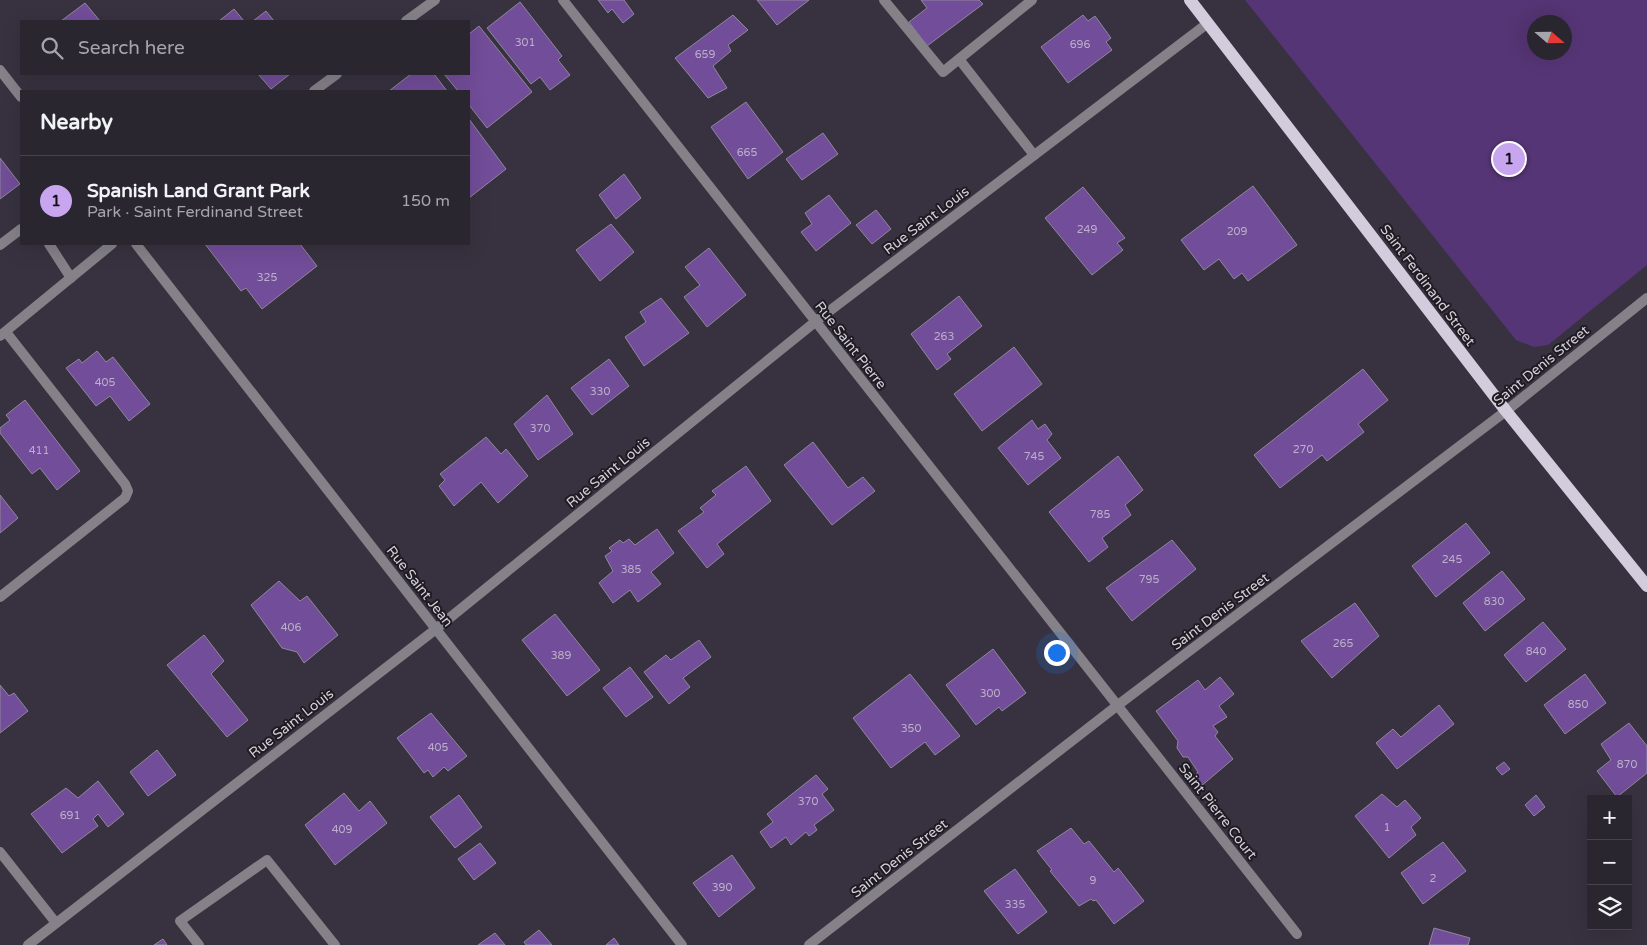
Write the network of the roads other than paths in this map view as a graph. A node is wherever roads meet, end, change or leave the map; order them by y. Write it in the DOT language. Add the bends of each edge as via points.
graph roads {
  1 [pos="435,0"];
  2 [pos="563,0"];
  3 [pos="884,0"];
  4 [pos="1032,0"];
  5 [pos="1190,0"];
  6 [pos="407,20"];
  7 [pos="1208,22"];
  8 [pos="959,59"];
  9 [pos="0,70"];
  10 [pos="336,75"];
  11 [pos="315,90"];
  12 [pos="20,96"];
  13 [pos="1034,155"];
  14 [pos="20,230"];
  15 [pos="0,245"];
  16 [pos="50,245"];
  17 [pos="111,245"];
  18 [pos="137,245"];
  19 [pos="71,278"];
  20 [pos="1647,298"];
  21 [pos="815,322"];
  22 [pos="3,334"];
  23 [pos="1506,411"];
  24 [pos="1647,586"];
  25 [pos="0,597"];
  26 [pos="436,629"];
  27 [pos="1118,705"];
  28 [pos="0,852"];
  29 [pos="56,923"];
  30 [pos="1297,934"];
  31 [pos="28,945"];
  32 [pos="199,945"];
  33 [pos="335,945"];
  34 [pos="682,945"];
  35 [pos="809,945"];
  1 -- 6 [label="street"];
  2 -- 21 [label="street, Rue Saint Pierre"];
  3 -- 8 [label="street" via="943,72"];
  4 -- 8 [label="street"];
  5 -- 7 [label="main road, Saint Ferdinand Street"];
  7 -- 13 [label="street, Rue Saint Louis"];
  7 -- 23 [label="main road, Saint Ferdinand Street"];
  8 -- 13 [label="street"];
  9 -- 12 [label="street"];
  10 -- 11 [label="street"];
  13 -- 21 [label="street, Rue Saint Louis"];
  14 -- 15 [label="street"];
  16 -- 19 [label="street"];
  17 -- 19 [label="street"];
  18 -- 26 [label="street, Rue Saint Jean"];
  19 -- 22 [label="street"];
  20 -- 23 [label="street, Saint Denis Street"];
  21 -- 26 [label="street, Rue Saint Louis"];
  21 -- 27 [label="street, Rue Saint Pierre"];
  22 -- 25 [label="street" via="128,491 125,498"];
  23 -- 24 [label="main road, Saint Ferdinand Street"];
  23 -- 27 [label="street, Saint Denis Street"];
  26 -- 29 [label="street, Rue Saint Louis"];
  26 -- 34 [label="street, Rue Saint Jean"];
  27 -- 30 [label="street, Saint Pierre Court"];
  27 -- 35 [label="street, Saint Denis Street"];
  28 -- 29 [label="street"];
  29 -- 31 [label="street, Rue Saint Louis"];
  32 -- 33 [label="street" via="180,921 267,860"];
}
